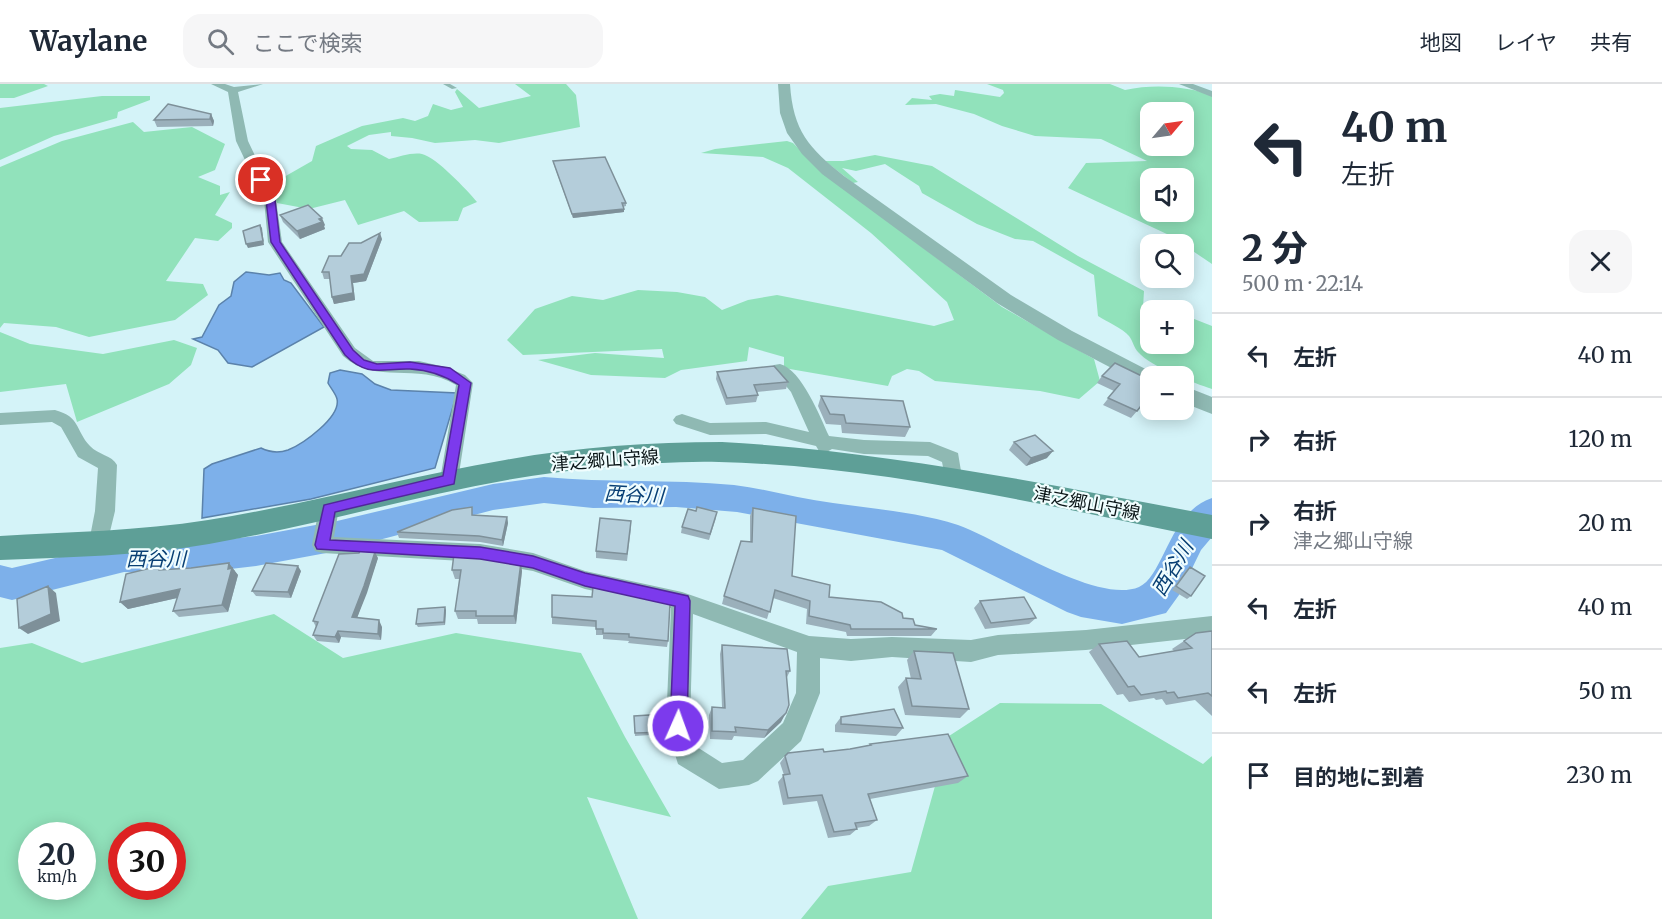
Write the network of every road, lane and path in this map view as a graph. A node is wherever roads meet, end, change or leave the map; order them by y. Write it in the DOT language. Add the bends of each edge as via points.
graph roads {
  1 [pos="216,84"];
  2 [pos="258,84"];
  3 [pos="447,84"];
  4 [pos="784,84"];
  5 [pos="1184,84"];
  6 [pos="454,88"];
  7 [pos="233,90"];
  8 [pos="1212,94"];
  9 [pos="780,369"];
  10 [pos="1140,374"];
  11 [pos="1194,398"];
  12 [pos="1212,406"];
  13 [pos="0,419"];
  14 [pos="682,420"];
  15 [pos="826,451"];
  16 [pos="449,480"];
  17 [pos="329,508"];
  18 [pos="1212,527"];
  19 [pos="99,542"];
  20 [pos="0,548"];
  21 [pos="682,601"];
  22 [pos="1212,626"];
  23 [pos="809,646"];
  1 -- 7 [label="street"];
  2 -- 7 [label="street"];
  3 -- 6 [label="lane"];
  4 -- 10 [label="street" via="786,116 797,138 821,164 982,285 1090,350"];
  5 -- 8 [label="street"];
  7 -- 16 [label="street" via="242,141 270,200 275,242 349,352 360,363 376,368 410,365 446,371 465,383"];
  9 -- 15 [label="street" via="798,390"];
  11 -- 12 [label="street"];
  13 -- 19 [label="street" via="55,416 68,423 84,453 108,465"];
  14 -- 15 [label="street" via="710,429 766,428"];
  15 -- 16 [label="main road, 津之郷山守線" via="618,457"];
  15 -- 18 [label="main road, 津之郷山守線"];
  16 -- 17 [label="main road, 津之郷山守線"];
  17 -- 19 [label="main road, 津之郷山守線" via="208,533"];
  17 -- 21 [label="street" via="322,545 480,553 533,562 585,580"];
  19 -- 20 [label="main road, 津之郷山守線"];
  21 -- 23 [label="street"];
  21 -- 23 [label="street" via="678,726 687,755 719,776 749,772 792,732 808,693"];
  22 -- 23 [label="street" via="998,645 971,651"];
}
